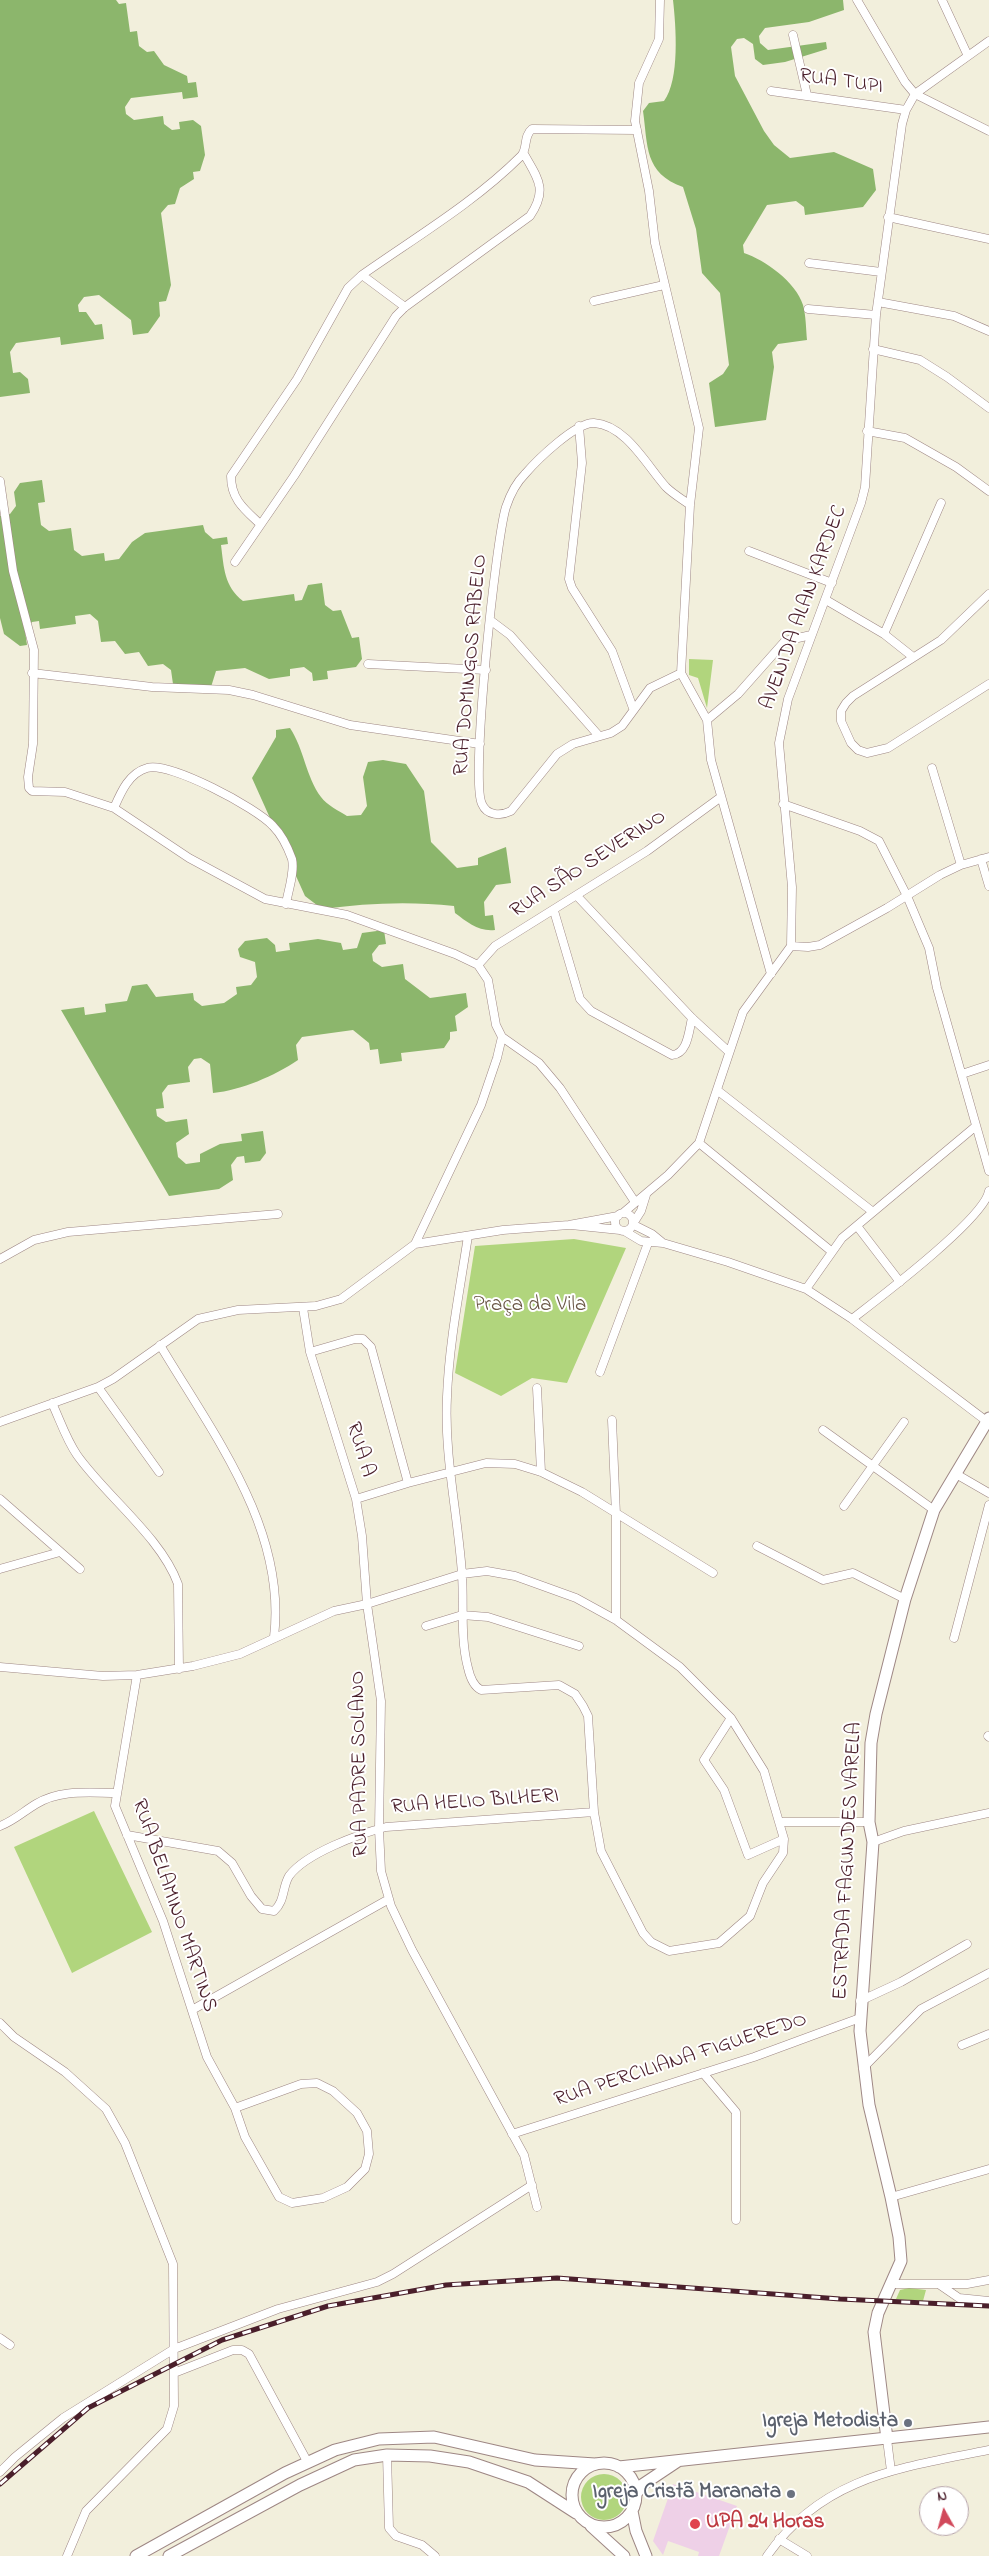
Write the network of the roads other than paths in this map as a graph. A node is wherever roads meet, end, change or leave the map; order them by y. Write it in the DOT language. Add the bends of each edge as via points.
graph roads {
  1 [pos="660,0"];
  2 [pos="858,0"];
  3 [pos="942,0"];
  4 [pos="792,36"];
  5 [pos="989,41"];
  6 [pos="968,56"];
  7 [pos="771,91"];
  8 [pos="915,94"];
  9 [pos="807,95"];
  10 [pos="906,110"];
  11 [pos="637,130"];
  12 [pos="989,131"];
  13 [pos="524,154"];
  14 [pos="888,217"];
  15 [pos="989,239"];
  16 [pos="809,263"];
  17 [pos="881,272"];
  18 [pos="362,274"];
  19 [pos="664,285"];
  20 [pos="594,301"];
  21 [pos="878,302"];
  22 [pos="405,307"];
  23 [pos="808,310"];
  24 [pos="876,315"];
  25 [pos="989,331"];
  26 [pos="873,349"];
  27 [pos="989,408"];
  28 [pos="583,425"];
  29 [pos="867,431"];
  30 [pos="0,481"];
  31 [pos="989,491"];
  32 [pos="941,503"];
  33 [pos="690,505"];
  34 [pos="260,524"];
  35 [pos="749,552"];
  36 [pos="235,562"];
  37 [pos="832,583"];
  38 [pos="989,594"];
  39 [pos="826,600"];
  40 [pos="490,620"];
  41 [pos="884,634"];
  42 [pos="811,635"];
  43 [pos="913,657"];
  44 [pos="368,664"];
  45 [pos="486,670"];
  46 [pos="32,673"];
  47 [pos="681,673"];
  48 [pos="989,684"];
  49 [pos="633,708"];
  50 [pos="707,720"];
  51 [pos="599,736"];
  52 [pos="480,744"];
  53 [pos="932,768"];
  54 [pos="721,797"];
  55 [pos="783,804"];
  56 [pos="114,808"];
  57 [pos="989,857"];
  58 [pos="981,859"];
  59 [pos="961,865"];
  60 [pos="989,886"];
  61 [pos="577,896"];
  62 [pos="907,896"];
  63 [pos="286,904"];
  64 [pos="554,911"];
  65 [pos="791,946"];
  66 [pos="478,964"];
  67 [pos="771,974"];
  68 [pos="692,1018"];
  69 [pos="502,1037"];
  70 [pos="728,1051"];
  71 [pos="989,1065"];
  72 [pos="962,1074"];
  73 [pos="717,1090"];
  74 [pos="976,1126"];
  75 [pos="699,1143"];
  76 [pos="989,1171"];
  77 [pos="989,1190"];
  78 [pos="646,1195"];
  79 [pos="635,1202"];
  80 [pos="873,1212"];
  81 [pos="278,1214"];
  82 [pos="620,1214"];
  83 [pos="634,1223"];
  84 [pos="569,1225"];
  85 [pos="857,1226"];
  86 [pos="623,1231"];
  87 [pos="468,1236"];
  88 [pos="648,1243"];
  89 [pos="663,1243"];
  90 [pos="415,1244"];
  91 [pos="831,1251"];
  92 [pos="0,1259"];
  93 [pos="900,1282"];
  94 [pos="806,1289"];
  95 [pos="303,1308"];
  96 [pos="852,1319"];
  97 [pos="160,1345"];
  98 [pos="310,1352"];
  99 [pos="600,1372"];
  100 [pos="98,1387"];
  101 [pos="538,1388"];
  102 [pos="52,1403"];
  103 [pos="612,1420"];
  104 [pos="988,1421"];
  105 [pos="0,1422"];
  106 [pos="904,1422"];
  107 [pos="823,1430"];
  108 [pos="874,1466"];
  109 [pos="159,1472"];
  110 [pos="450,1472"];
  111 [pos="541,1472"];
  112 [pos="956,1474"];
  113 [pos="408,1483"];
  114 [pos="989,1493"];
  115 [pos="0,1499"];
  116 [pos="356,1499"];
  117 [pos="989,1505"];
  118 [pos="844,1506"];
  119 [pos="934,1510"];
  120 [pos="616,1515"];
  121 [pos="757,1546"];
  122 [pos="60,1552"];
  123 [pos="0,1569"];
  124 [pos="80,1569"];
  125 [pos="713,1573"];
  126 [pos="462,1574"];
  127 [pos="905,1599"];
  128 [pos="367,1604"];
  129 [pos="462,1615"];
  130 [pos="616,1620"];
  131 [pos="426,1626"];
  132 [pos="274,1637"];
  133 [pos="954,1638"];
  134 [pos="579,1646"];
  135 [pos="0,1667"];
  136 [pos="179,1668"];
  137 [pos="137,1675"];
  138 [pos="731,1718"];
  139 [pos="117,1793"];
  140 [pos="594,1812"];
  141 [pos="989,1813"];
  142 [pos="780,1822"];
  143 [pos="869,1822"];
  144 [pos="0,1826"];
  145 [pos="379,1829"];
  146 [pos="127,1835"];
  147 [pos="784,1839"];
  148 [pos="873,1842"];
  149 [pos="389,1899"];
  150 [pos="967,1944"];
  151 [pos="989,1974"];
  152 [pos="860,2001"];
  153 [pos="192,2010"];
  154 [pos="860,2018"];
  155 [pos="0,2023"];
  156 [pos="989,2034"];
  157 [pos="962,2045"];
  158 [pos="863,2068"];
  159 [pos="703,2074"];
  160 [pos="235,2108"];
  161 [pos="512,2134"];
  162 [pos="989,2169"];
  163 [pos="532,2185"];
  164 [pos="891,2197"];
  165 [pos="538,2208"];
  166 [pos="736,2220"];
  167 [pos="989,2280"];
  168 [pos="892,2284"];
  169 [pos="940,2285"];
  170 [pos="989,2301"];
  171 [pos="0,2338"];
  172 [pos="10,2345"];
  173 [pos="174,2349"];
  174 [pos="174,2373"];
  175 [pos="989,2427"];
  176 [pos="887,2439"];
  177 [pos="989,2450"];
  178 [pos="387,2455"];
  179 [pos="681,2458"];
  180 [pos="308,2463"];
  181 [pos="595,2464"];
  182 [pos="619,2467"];
  183 [pos="891,2471"];
  184 [pos="0,2472"];
  185 [pos="636,2494"];
  186 [pos="632,2511"];
  187 [pos="576,2513"];
  188 [pos="590,2525"];
  189 [pos="779,2539"];
  190 [pos="67,2556"];
  191 [pos="136,2556"];
  192 [pos="169,2556"];
  193 [pos="435,2556"];
  194 [pos="624,2556"];
  195 [pos="646,2556"];
  196 [pos="767,2556"];
  197 [pos="807,2556"];
  1 -- 11 [label="street" via="659,39 639,83 635,109"];
  2 -- 8 [label="street"];
  3 -- 6 [label="street"];
  4 -- 9 [label="street"];
  5 -- 6 [label="street"];
  6 -- 8 [label="street"];
  7 -- 9 [label="street, RUA TUPI"];
  8 -- 10 [label="street, AVENIDA ALAN KARDEC"];
  8 -- 12 [label="street"];
  9 -- 10 [label="street, RUA TUPI"];
  10 -- 14 [label="street, AVENIDA ALAN KARDEC"];
  11 -- 13 [label="street" via="532,129 528,132"];
  11 -- 19 [label="street"];
  13 -- 18 [label="street" via="481,191"];
  13 -- 22 [label="street" via="541,191 530,216"];
  14 -- 15 [label="street"];
  14 -- 17 [label="street, AVENIDA ALAN KARDEC"];
  16 -- 17 [label="street"];
  17 -- 21 [label="street, AVENIDA ALAN KARDEC"];
  18 -- 22 [label="street"];
  18 -- 34 [label="street" via="348,288 297,379 231,476 236,500"];
  19 -- 20 [label="street"];
  19 -- 33 [label="street" via="699,421"];
  21 -- 24 [label="street, AVENIDA ALAN KARDEC"];
  21 -- 25 [label="street" via="954,316"];
  22 -- 34 [label="street" via="388,326"];
  23 -- 24 [label="street"];
  24 -- 26 [label="street, AVENIDA ALAN KARDEC"];
  26 -- 27 [label="street" via="920,360"];
  26 -- 29 [label="street, AVENIDA ALAN KARDEC"];
  28 -- 33 [label="street" via="604,425 628,441 668,489"];
  28 -- 40 [label="street, RUA DOMINGOS RABELO" via="524,475 506,507"];
  28 -- 49 [label="street" via="569,579 612,651"];
  29 -- 31 [label="street" via="912,441"];
  29 -- 37 [label="street, AVENIDA ALAN KARDEC" via="867,466 861,503"];
  30 -- 46 [label="street" via="13,571 34,650"];
  32 -- 41 [label="street"];
  33 -- 47 [label="street"];
  34 -- 36 [label="street"];
  35 -- 37 [label="street"];
  37 -- 39 [label="street, AVENIDA ALAN KARDEC"];
  38 -- 43 [label="street" via="950,633"];
  39 -- 41 [label="street"];
  39 -- 42 [label="street, AVENIDA ALAN KARDEC"];
  40 -- 45 [label="street, RUA DOMINGOS RABELO"];
  40 -- 51 [label="street" via="510,635"];
  41 -- 43 [label="street"];
  42 -- 50 [label="street" via="785,641 738,694"];
  42 -- 55 [label="street, AVENIDA ALAN KARDEC" via="788,699 781,730"];
  43 -- 48 [label="street" via="853,696 841,711 846,735 858,750 875,753 888,748"];
  44 -- 45 [label="street"];
  45 -- 52 [label="street, RUA DOMINGOS RABELO"];
  46 -- 52 [label="street" via="152,687 229,690 350,725"];
  46 -- 56 [label="street" via="33,744 29,788 32,791 64,792"];
  47 -- 49 [label="street, RUA DOMINGOS RABELO" via="650,688"];
  47 -- 50 [label="street"];
  49 -- 51 [label="street, RUA DOMINGOS RABELO" via="622,726"];
  50 -- 54 [label="street" via="711,760"];
  51 -- 52 [label="street, RUA DOMINGOS RABELO" via="573,744 557,754 511,810 504,814 494,814 482,804 479,792"];
  53 -- 59 [label="street"];
  54 -- 61 [label="street, RUA SÃO SEVERINO" via="647,851"];
  54 -- 67 [label="street"];
  55 -- 62 [label="street" via="876,838"];
  55 -- 65 [label="street, AVENIDA ALAN KARDEC" via="792,887"];
  56 -- 63 [label="street" via="228,880 265,899"];
  56 -- 63 [label="street" via="124,787 134,776 150,767 173,770 226,795 263,816 278,831 292,863"];
  57 -- 58 [label="street"];
  58 -- 59 [label="street"];
  58 -- 60 [label="street"];
  59 -- 62 [label="street"];
  61 -- 64 [label="street, RUA SÃO SEVERINO"];
  61 -- 68 [label="street"];
  62 -- 65 [label="street" via="820,945"];
  62 -- 72 [label="street" via="929,948"];
  63 -- 66 [label="street" via="347,915"];
  64 -- 66 [label="street, RUA SÃO SEVERINO" via="495,946"];
  64 -- 68 [label="street" via="580,999 591,1011 672,1055 682,1050 687,1042"];
  65 -- 67 [label="street"];
  66 -- 69 [label="street" via="488,980 496,1025"];
  67 -- 70 [label="street" via="743,1012"];
  68 -- 70 [label="street"];
  69 -- 79 [label="street" via="539,1063 560,1088"];
  69 -- 90 [label="street" via="481,1105"];
  70 -- 73 [label="street"];
  71 -- 72 [label="street"];
  72 -- 74 [label="street"];
  73 -- 75 [label="street"];
  73 -- 80 [label="street"];
  74 -- 76 [label="street"];
  74 -- 80 [label="street"];
  75 -- 78 [label="street"];
  75 -- 91 [label="street"];
  77 -- 93 [label="street" via="981,1208 970,1220"];
  78 -- 79 [label="street"];
  78 -- 83 [label="street"];
  79 -- 82 [label="street"];
  80 -- 85 [label="street"];
  81 -- 92 [label="street" via="68,1232 34,1240"];
  82 -- 83 [label="street" via="629,1214"];
  82 -- 84 [label="street"];
  82 -- 86 [label="street" via="615,1222"];
  83 -- 86 [label="street"];
  83 -- 89 [label="street"];
  84 -- 86 [label="street"];
  84 -- 87 [label="street"];
  85 -- 91 [label="street"];
  85 -- 93 [label="street"];
  86 -- 88 [label="street"];
  87 -- 90 [label="street"];
  87 -- 110 [label="street" via="447,1398"];
  88 -- 89 [label="street"];
  88 -- 99 [label="street"];
  89 -- 94 [label="street"];
  90 -- 95 [label="street" via="341,1299"];
  91 -- 94 [label="street"];
  93 -- 96 [label="street"];
  94 -- 96 [label="street"];
  95 -- 97 [label="street" via="238,1310 212,1315 185,1326"];
  95 -- 98 [label="street, RUA A"];
  96 -- 104 [label="street"];
  97 -- 100 [label="street"];
  97 -- 132 [label="street" via="246,1489 273,1574 276,1604"];
  98 -- 113 [label="street" via="355,1339 363,1339 372,1347"];
  98 -- 116 [label="street, RUA A"];
  100 -- 102 [label="street"];
  100 -- 109 [label="street"];
  101 -- 111 [label="street"];
  102 -- 105 [label="street"];
  102 -- 136 [label="street" via="78,1456 162,1554 175,1575 178,1584"];
  103 -- 120 [label="street"];
  104 -- 112 [label="main road, ESTRADA FAGUNDES VARELA"];
  106 -- 108 [label="street"];
  107 -- 108 [label="street"];
  108 -- 118 [label="street"];
  108 -- 119 [label="street"];
  110 -- 111 [label="street" via="486,1464 515,1464"];
  110 -- 113 [label="street"];
  110 -- 126 [label="street"];
  111 -- 120 [label="street" via="582,1492"];
  112 -- 114 [label="street"];
  112 -- 119 [label="main road, ESTRADA FAGUNDES VARELA"];
  113 -- 116 [label="street"];
  115 -- 122 [label="street"];
  116 -- 128 [label="street, RUA A"];
  117 -- 133 [label="street"];
  119 -- 127 [label="main road, ESTRADA FAGUNDES VARELA"];
  120 -- 125 [label="street"];
  120 -- 130 [label="street"];
  121 -- 127 [label="street" via="824,1580 853,1573"];
  122 -- 123 [label="street"];
  122 -- 124 [label="street"];
  126 -- 128 [label="street"];
  126 -- 129 [label="street"];
  126 -- 130 [label="street" via="487,1571 515,1576 576,1598"];
  127 -- 143 [label="main road, ESTRADA FAGUNDES VARELA" via="871,1743"];
  128 -- 132 [label="street" via="334,1611"];
  128 -- 145 [label="street, RUA PADRE SOLANO" via="381,1702"];
  129 -- 131 [label="street"];
  129 -- 134 [label="street" via="501,1620"];
  129 -- 140 [label="street" via="467,1666 478,1689 559,1685 575,1694 588,1716"];
  130 -- 138 [label="street" via="680,1667"];
  132 -- 136 [label="street" via="240,1654"];
  135 -- 137 [label="street" via="70,1675"];
  136 -- 137 [label="street"];
  137 -- 139 [label="street, RUA BELAMINO MARTINS"];
  138 -- 142 [label="street" via="764,1771"];
  138 -- 147 [label="street" via="704,1760 724,1790 748,1855"];
  139 -- 144 [label="street" via="63,1793 37,1803 13,1821"];
  139 -- 146 [label="street, RUA BELAMINO MARTINS" via="115,1806"];
  140 -- 145 [label="street, RUA HELIO BILHERI"];
  140 -- 147 [label="street" via="601,1851 643,1933 651,1942 670,1951 719,1943 734,1932 750,1916 762,1883 783,1853"];
  141 -- 148 [label="street" via="904,1831"];
  142 -- 143 [label="street"];
  142 -- 147 [label="street"];
  143 -- 148 [label="main road, ESTRADA FAGUNDES VARELA"];
  145 -- 146 [label="street, RUA HELIO BILHERI" via="363,1833 304,1861 288,1877 281,1904 274,1911 262,1909 250,1896 232,1863 218,1851"];
  145 -- 149 [label="street, RUA PADRE SOLANO" via="381,1871"];
  146 -- 153 [label="street, RUA BELAMINO MARTINS" via="163,1921"];
  148 -- 152 [label="main road, ESTRADA FAGUNDES VARELA"];
  149 -- 153 [label="street"];
  149 -- 161 [label="street, RUA PADRE SOLANO" via="412,1950"];
  150 -- 152 [label="street" via="901,1982"];
  151 -- 158 [label="street" via="921,2009"];
  152 -- 154 [label="main road, ESTRADA FAGUNDES VARELA"];
  153 -- 160 [label="street, RUA BELAMINO MARTINS" via="207,2057"];
  154 -- 158 [label="main road, ESTRADA FAGUNDES VARELA"];
  154 -- 159 [label="street, RUA PERCILIANA FIGUEREDO"];
  155 -- 173 [label="street" via="14,2038 65,2072 106,2109 125,2143 173,2264"];
  156 -- 157 [label="street"];
  158 -- 164 [label="main road, ESTRADA FAGUNDES VARELA"];
  159 -- 161 [label="street, RUA PERCILIANA FIGUEREDO"];
  159 -- 166 [label="street" via="736,2112"];
  160 -- 160 [label="street" via="301,2084 317,2083 332,2090 357,2113 367,2131 370,2154 365,2170 347,2187 323,2198 292,2203 279,2197 246,2137"];
  161 -- 163 [label="street, RUA PADRE SOLANO" via="524,2155"];
  162 -- 164 [label="street"];
  163 -- 165 [label="street, RUA PADRE SOLANO"];
  163 -- 173 [label="street" via="377,2282 278,2309"];
  164 -- 168 [label="main road, ESTRADA FAGUNDES VARELA" via="901,2261"];
  167 -- 169 [label="street"];
  168 -- 169 [label="street"];
  168 -- 176 [label="main road, ESTRADA FAGUNDES VARELA" via="878,2313 874,2332"];
  169 -- 170 [label="street" via="959,2298"];
  171 -- 172 [label="street"];
  173 -- 174 [label="street"];
  173 -- 184 [label="street" via="63,2418"];
  174 -- 180 [label="street" via="233,2350 249,2354"];
  174 -- 190 [label="street" via="174,2406 167,2429 86,2511"];
  175 -- 176 [label="main road"];
  176 -- 179 [label="main road"];
  176 -- 183 [label="street"];
  177 -- 183 [label="street"];
  178 -- 187 [label="main road" via="430,2456 469,2462 528,2482"];
  178 -- 192 [label="main road" via="354,2460 300,2485"];
  178 -- 193 [label="street" via="389,2528 396,2536 422,2544"];
  179 -- 182 [label="main road"];
  179 -- 185 [label="main road" via="642,2485"];
  180 -- 181 [label="main road" via="335,2450 379,2439 434,2437 535,2460"];
  180 -- 191 [label="main road"];
  181 -- 182 [label="main road"];
  181 -- 187 [label="main road" via="586,2468 574,2482 572,2498"];
  182 -- 185 [label="main road" via="628,2473"];
  183 -- 189 [label="street" via="857,2482 830,2497"];
  185 -- 186 [label="main road"];
  186 -- 188 [label="main road" via="619,2524 600,2528"];
  186 -- 195 [label="main road"];
  187 -- 188 [label="main road"];
  188 -- 194 [label="main road"];
  189 -- 196 [label="street"];
  189 -- 197 [label="street"];
}
